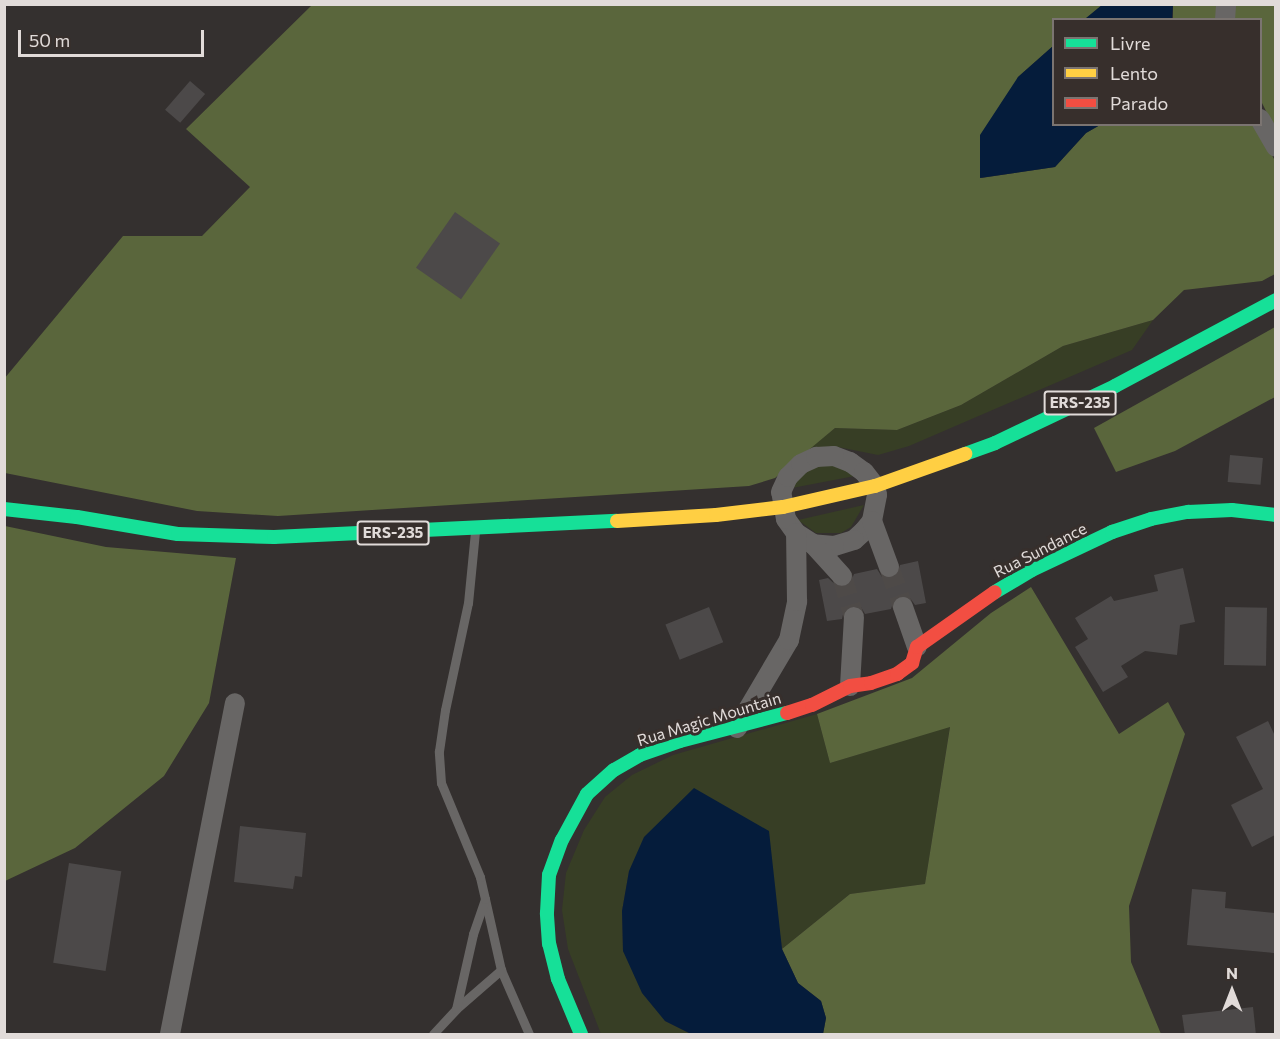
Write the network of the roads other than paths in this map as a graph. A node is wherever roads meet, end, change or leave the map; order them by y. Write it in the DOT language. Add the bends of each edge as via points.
graph roads {
  1 [pos="1262,123"];
  2 [pos="1275,147"];
  3 [pos="1275,300"];
  4 [pos="875,486"];
  5 [pos="783,507"];
  6 [pos="4,509"];
  7 [pos="1275,515"];
  8 [pos="872,521"];
  9 [pos="475,528"];
  10 [pos="796,532"];
  11 [pos="813,544"];
  12 [pos="889,567"];
  13 [pos="842,576"];
  14 [pos="903,607"];
  15 [pos="854,616"];
  16 [pos="917,646"];
  17 [pos="850,686"];
  18 [pos="235,703"];
  19 [pos="737,728"];
  20 [pos="486,898"];
  21 [pos="501,970"];
  22 [pos="456,1009"];
  23 [pos="170,1035"];
  24 [pos="433,1035"];
  25 [pos="529,1035"];
  26 [pos="580,1035"];
  1 -- 2 [label="street"];
  3 -- 4 [label="main road, ERS-235" via="1115,386 994,443"];
  4 -- 5 [label="main road, ERS-235"];
  4 -- 5 [label="street" via="850,462 834,456 816,457 801,464 788,477 781,492"];
  4 -- 8 [label="street" via="877,508"];
  5 -- 9 [label="main road, ERS-235" via="716,515"];
  5 -- 10 [label="street"];
  6 -- 9 [label="main road, ERS-235" via="217,537"];
  7 -- 16 [label="main road, Rua Sundance" via="1232,510 1188,512 1112,532 1032,570"];
  8 -- 11 [label="street" via="854,540 834,546"];
  8 -- 12 [label="street"];
  9 -- 20 [label="lane" via="468,603 439,751 441,783"];
  10 -- 11 [label="street"];
  10 -- 19 [label="street" via="797,601 789,640"];
  11 -- 13 [label="street"];
  14 -- 16 [label="street"];
  15 -- 17 [label="street"];
  16 -- 17 [label="main road, Rua Sundance" via="912,663 897,674"];
  17 -- 19 [label="main road, Rua Magic Mountain" via="812,705"];
  18 -- 23 [label="street"];
  19 -- 26 [label="main road, Rua Magic Mountain" via="680,741 640,755 614,770 587,794 562,840 549,875 549,944"];
  20 -- 21 [label="lane"];
  20 -- 22 [label="lane" via="473,934"];
  21 -- 22 [label="lane"];
  21 -- 25 [label="lane"];
  22 -- 24 [label="lane"];
}
